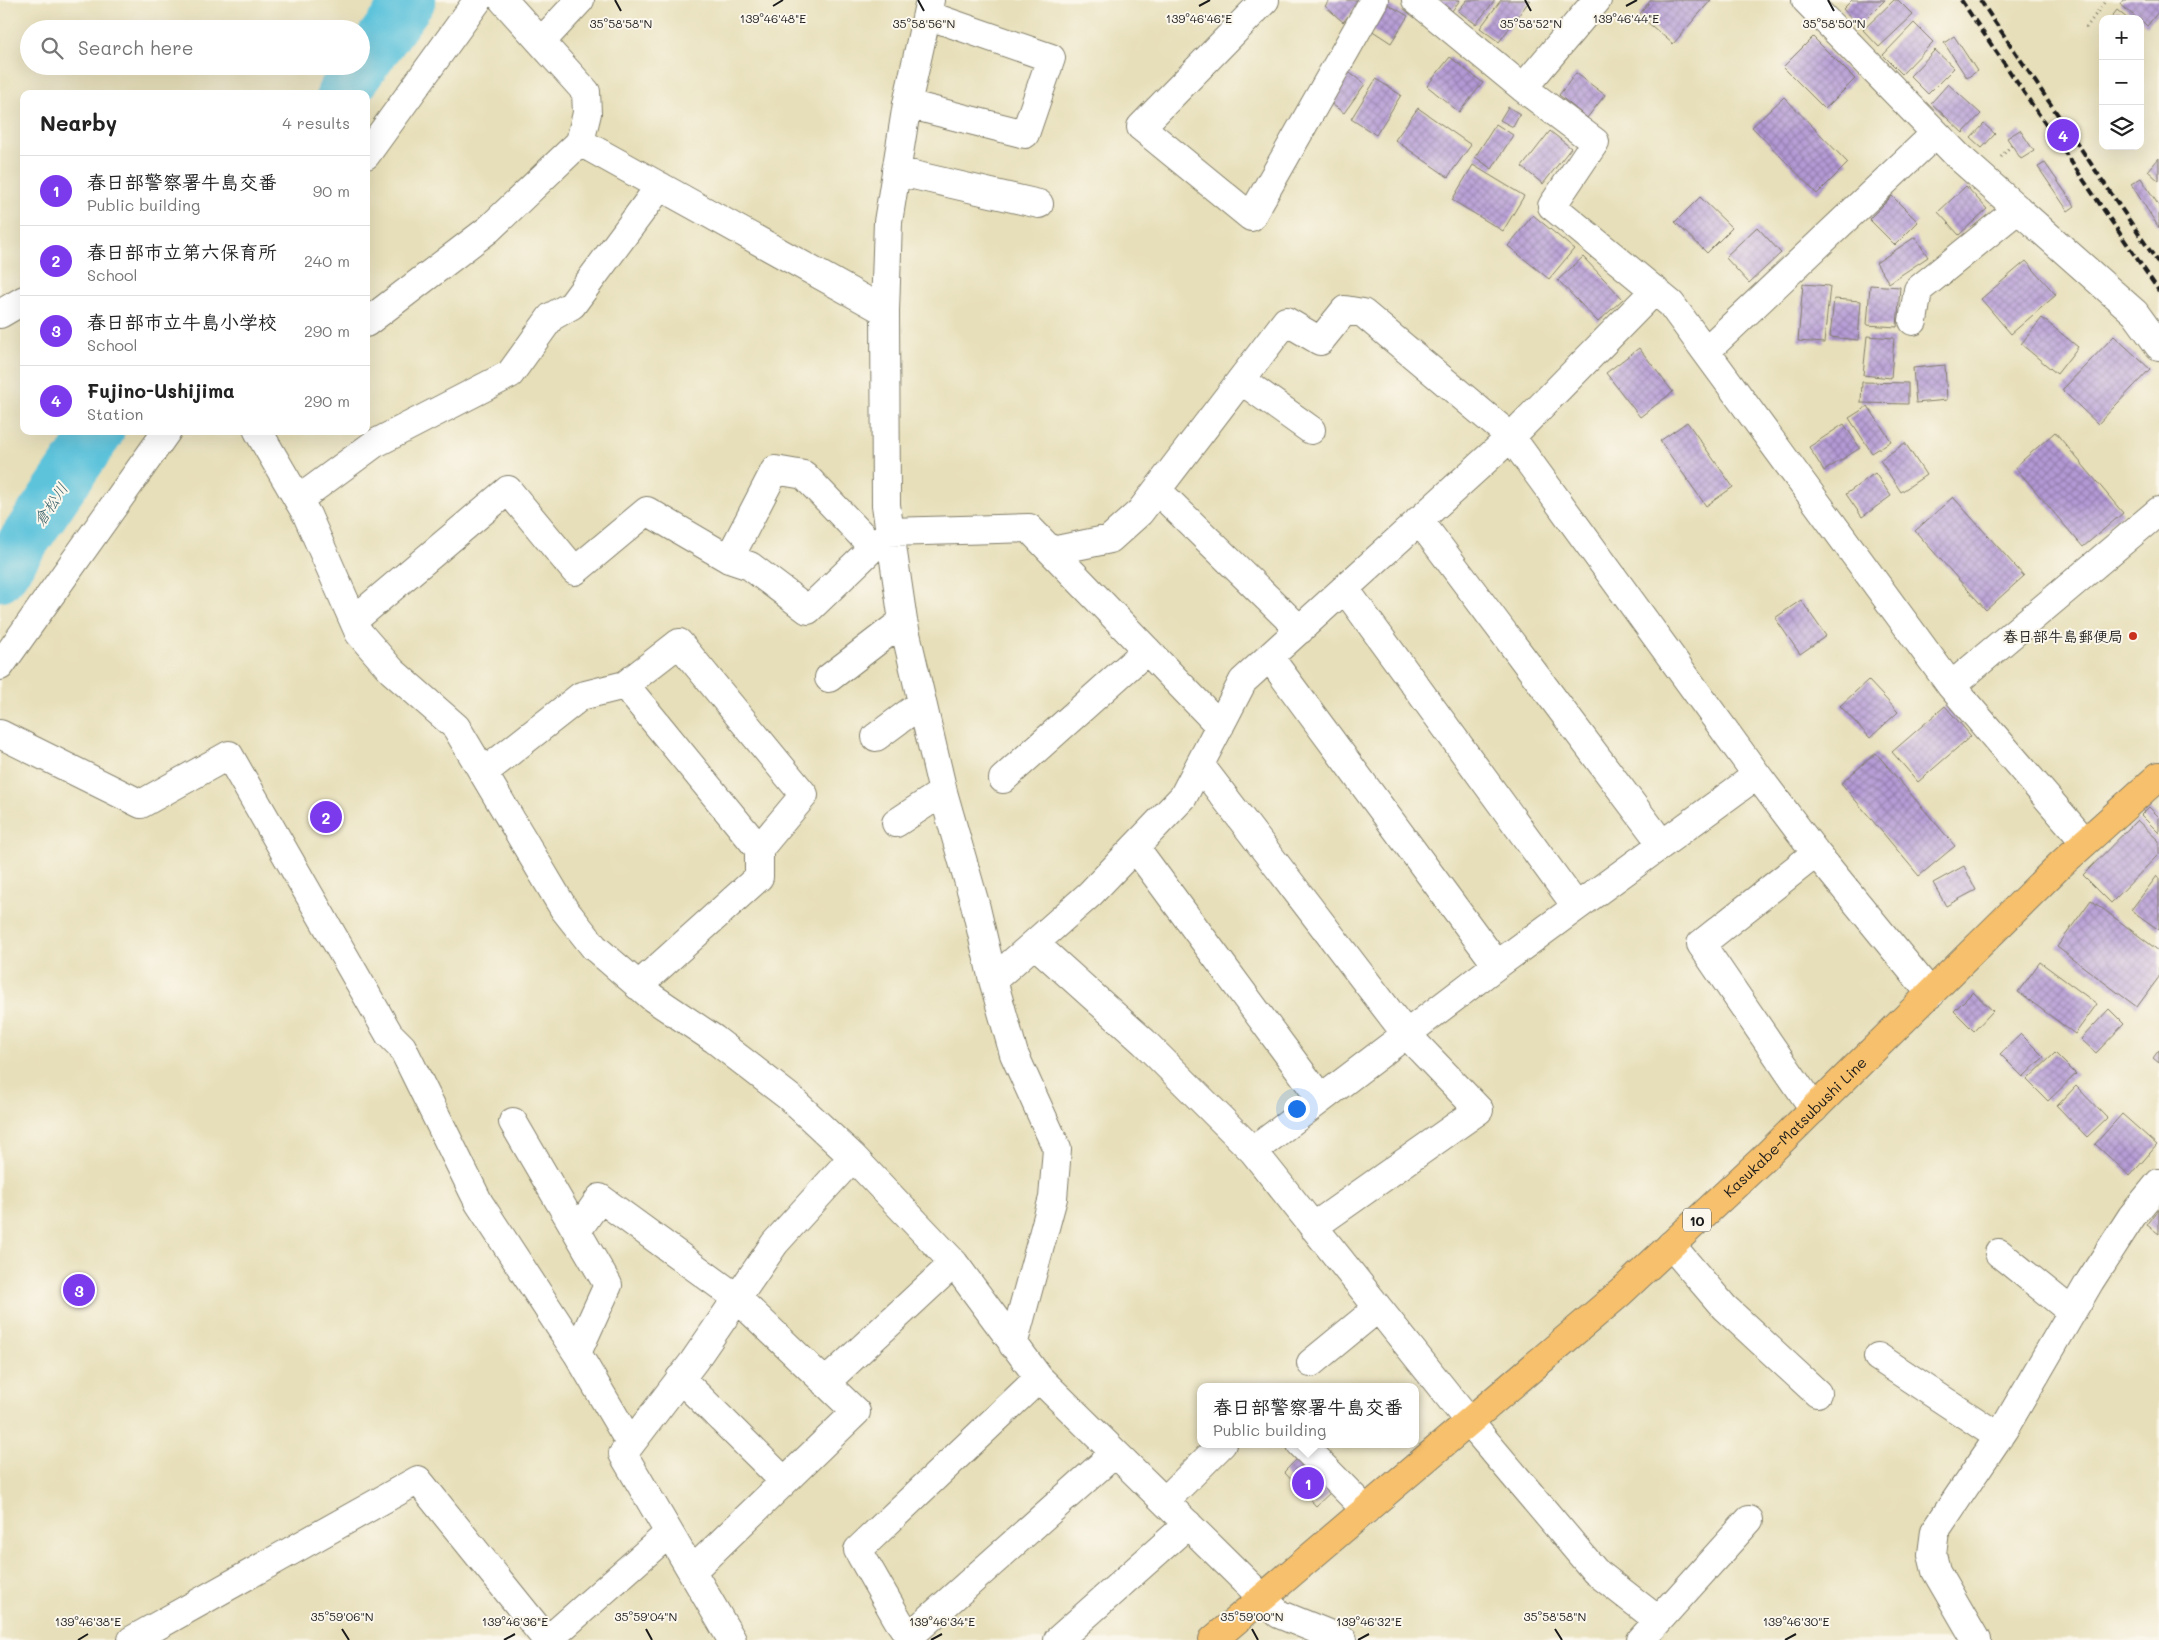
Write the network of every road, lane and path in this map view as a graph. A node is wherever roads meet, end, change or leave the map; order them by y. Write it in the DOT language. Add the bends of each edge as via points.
graph roads {
  1 [pos="478,0"];
  2 [pos="504,0"];
  3 [pos="580,0"];
  4 [pos="1265,0"];
  5 [pos="1374,0"];
  6 [pos="1416,0"];
  7 [pos="1597,0"];
  8 [pos="1806,0"];
  9 [pos="2106,0"];
  10 [pos="928,7"];
  11 [pos="2086,28"];
  12 [pos="541,42"];
  13 [pos="1523,88"];
  14 [pos="907,104"];
  15 [pos="1935,134"];
  16 [pos="580,142"];
  17 [pos="370,149"];
  18 [pos="896,171"];
  19 [pos="660,186"];
  20 [pos="1039,204"];
  21 [pos="2018,209"];
  22 [pos="1655,290"];
  23 [pos="20,302"];
  24 [pos="885,311"];
  25 [pos="0,314"];
  26 [pos="370,320"];
  27 [pos="1913,321"];
  28 [pos="2159,346"];
  29 [pos="1706,351"];
  30 [pos="1241,380"];
  31 [pos="1311,430"];
  32 [pos="164,435"];
  33 [pos="260,435"];
  34 [pos="1511,437"];
  35 [pos="1157,490"];
  36 [pos="298,500"];
  37 [pos="2159,511"];
  38 [pos="1420,520"];
  39 [pos="881,540"];
  40 [pos="1052,552"];
  41 [pos="729,559"];
  42 [pos="1345,589"];
  43 [pos="354,620"];
  44 [pos="903,621"];
  45 [pos="1300,630"];
  46 [pos="1147,650"];
  47 [pos="1270,658"];
  48 [pos="0,666"];
  49 [pos="829,678"];
  50 [pos="625,686"];
  51 [pos="1951,686"];
  52 [pos="922,703"];
  53 [pos="1220,726"];
  54 [pos="0,734"];
  55 [pos="876,738"];
  56 [pos="1200,765"];
  57 [pos="483,773"];
  58 [pos="1757,775"];
  59 [pos="2159,776"];
  60 [pos="1003,779"];
  61 [pos="943,792"];
  62 [pos="896,823"];
  63 [pos="2085,842"];
  64 [pos="1662,844"];
  65 [pos="1135,847"];
  66 [pos="759,849"];
  67 [pos="1816,853"];
  68 [pos="1576,906"];
  69 [pos="1035,944"];
  70 [pos="1497,965"];
  71 [pos="993,980"];
  72 [pos="638,986"];
  73 [pos="1931,994"];
  74 [pos="1406,1034"];
  75 [pos="1321,1099"];
  76 [pos="1814,1109"];
  77 [pos="513,1122"];
  78 [pos="1253,1152"];
  79 [pos="853,1156"];
  80 [pos="2159,1183"];
  81 [pos="1312,1226"];
  82 [pos="577,1231"];
  83 [pos="1671,1245"];
  84 [pos="1999,1253"];
  85 [pos="954,1263"];
  86 [pos="737,1298"];
  87 [pos="1378,1308"];
  88 [pos="2072,1312"];
  89 [pos="1013,1345"];
  90 [pos="577,1353"];
  91 [pos="1878,1357"];
  92 [pos="1311,1363"];
  93 [pos="680,1378"];
  94 [pos="1039,1378"];
  95 [pos="825,1383"];
  96 [pos="1817,1394"];
  97 [pos="1470,1423"];
  98 [pos="1999,1437"];
  99 [pos="630,1443"];
  100 [pos="1218,1448"];
  101 [pos="1305,1448"];
  102 [pos="1116,1453"];
  103 [pos="784,1481"];
  104 [pos="1165,1501"];
  105 [pos="1366,1510"];
  106 [pos="1749,1520"];
  107 [pos="1188,1524"];
  108 [pos="669,1533"];
  109 [pos="692,1571"];
  110 [pos="1264,1598"];
  111 [pos="1649,1630"];
  112 [pos="911,1638"];
  113 [pos="132,1640"];
  114 [pos="547,1640"];
  115 [pos="732,1640"];
  116 [pos="1058,1640"];
  117 [pos="1214,1640"];
  118 [pos="1343,1640"];
  119 [pos="1976,1640"];
  1 -- 17 [label="street"];
  2 -- 12 [label="street"];
  3 -- 12 [label="street"];
  4 -- 5 [label="street" via="1141,127 1251,216"];
  6 -- 13 [label="street"];
  7 -- 13 [label="street"];
  8 -- 15 [label="street"];
  9 -- 11 [label="path"];
  10 -- 14 [label="street"];
  10 -- 14 [label="street" via="1051,58 1025,134"];
  12 -- 16 [label="street" via="586,92 587,113"];
  13 -- 22 [label="street" via="1595,142 1552,206"];
  14 -- 18 [label="street"];
  15 -- 21 [label="street"];
  15 -- 29 [label="street"];
  16 -- 19 [label="street"];
  16 -- 26 [label="street" via="489,228"];
  18 -- 20 [label="street"];
  18 -- 24 [label="street" via="888,222"];
  19 -- 24 [label="street"];
  19 -- 36 [label="street" via="572,305 551,317 510,374 374,444"];
  21 -- 27 [label="street" via="1918,290"];
  21 -- 28 [label="street" via="2135,312"];
  22 -- 29 [label="street" via="1671,304"];
  22 -- 34 [label="street"];
  23 -- 25 [label="street"];
  24 -- 39 [label="street" via="886,505"];
  29 -- 51 [label="street"];
  30 -- 31 [label="street"];
  30 -- 34 [label="street" via="1286,320 1320,341 1345,310 1363,313"];
  30 -- 35 [label="street"];
  32 -- 48 [label="street"];
  33 -- 36 [label="street"];
  34 -- 38 [label="street"];
  34 -- 58 [label="street"];
  35 -- 40 [label="street" via="1140,512 1110,539"];
  35 -- 45 [label="street"];
  36 -- 43 [label="street"];
  37 -- 51 [label="street"];
  38 -- 42 [label="street"];
  38 -- 64 [label="street"];
  39 -- 40 [label="street" via="1028,528"];
  39 -- 41 [label="street" via="808,610 750,566"];
  39 -- 41 [label="street" via="804,475 775,470"];
  39 -- 44 [label="street"];
  40 -- 46 [label="street"];
  41 -- 43 [label="street" via="647,511 575,571 508,490"];
  42 -- 45 [label="street"];
  42 -- 68 [label="street"];
  43 -- 57 [label="street" via="360,633 392,671 456,726"];
  44 -- 49 [label="street"];
  44 -- 52 [label="street"];
  45 -- 47 [label="street"];
  46 -- 53 [label="street"];
  46 -- 60 [label="street"];
  47 -- 53 [label="street" via="1243,681"];
  47 -- 70 [label="street"];
  50 -- 57 [label="street" via="581,696"];
  50 -- 66 [label="street"];
  50 -- 66 [label="street" via="679,643 804,795"];
  51 -- 63 [label="street"];
  52 -- 55 [label="street"];
  52 -- 61 [label="street"];
  53 -- 56 [label="street"];
  54 -- 90 [label="street" via="141,804 229,755 389,1034 402,1047 479,1204"];
  56 -- 65 [label="street" via="1183,797"];
  56 -- 74 [label="street"];
  57 -- 72 [label="street" via="564,909 594,948"];
  58 -- 64 [label="street"];
  58 -- 67 [label="street"];
  59 -- 63 [label="main road, Kasukabe-Matsubushi Line / 10"];
  61 -- 62 [label="street"];
  61 -- 71 [label="street"];
  63 -- 73 [label="main road, Kasukabe-Matsubushi Line / 10"];
  64 -- 68 [label="street"];
  65 -- 69 [label="street"];
  65 -- 75 [label="street"];
  66 -- 72 [label="street" via="759,877"];
  67 -- 73 [label="street"];
  67 -- 76 [label="street" via="1701,944"];
  68 -- 70 [label="street"];
  69 -- 71 [label="street"];
  69 -- 78 [label="street" via="1144,1042"];
  70 -- 74 [label="street"];
  71 -- 89 [label="street" via="1014,1054 1058,1149 1053,1198"];
  72 -- 79 [label="street" via="789,1097"];
  73 -- 76 [label="main road, Kasukabe-Matsubushi Line / 10"];
  74 -- 75 [label="street"];
  74 -- 81 [label="street" via="1478,1110"];
  75 -- 78 [label="street"];
  76 -- 83 [label="main road, Kasukabe-Matsubushi Line / 10"];
  77 -- 82 [label="street"];
  78 -- 81 [label="street"];
  79 -- 85 [label="street"];
  79 -- 86 [label="street" via="775,1243"];
  80 -- 88 [label="street" via="2132,1216"];
  81 -- 87 [label="street"];
  82 -- 86 [label="street" via="600,1198"];
  82 -- 90 [label="street" via="608,1285"];
  83 -- 96 [label="street" via="1724,1307"];
  83 -- 97 [label="main road, Kasukabe-Matsubushi Line / 10"];
  84 -- 88 [label="street"];
  85 -- 89 [label="street"];
  85 -- 95 [label="street"];
  86 -- 93 [label="street"];
  86 -- 95 [label="street"];
  87 -- 92 [label="street"];
  87 -- 97 [label="street"];
  88 -- 98 [label="street"];
  89 -- 94 [label="street"];
  90 -- 99 [label="street"];
  91 -- 98 [label="street"];
  93 -- 99 [label="street"];
  93 -- 103 [label="street"];
  94 -- 102 [label="street"];
  94 -- 112 [label="street" via="858,1550"];
  95 -- 103 [label="street" via="856,1412"];
  97 -- 105 [label="main road, Kasukabe-Matsubushi Line / 10"];
  97 -- 111 [label="street"];
  98 -- 119 [label="street" via="1935,1531 1932,1554 1936,1571"];
  99 -- 108 [label="street" via="623,1454"];
  100 -- 104 [label="street"];
  101 -- 105 [label="street"];
  102 -- 104 [label="street"];
  102 -- 112 [label="street"];
  103 -- 109 [label="street"];
  104 -- 107 [label="street"];
  105 -- 110 [label="main road, Kasukabe-Matsubushi Line / 10"];
  106 -- 111 [label="street"];
  107 -- 110 [label="street"];
  107 -- 116 [label="street"];
  108 -- 109 [label="street"];
  108 -- 114 [label="street"];
  109 -- 115 [label="street"];
  110 -- 117 [label="main road, Kasukabe-Matsubushi Line / 10"];
  110 -- 118 [label="street" via="1279,1614"];
  113 -- 114 [label="street" via="418,1480"];
}
